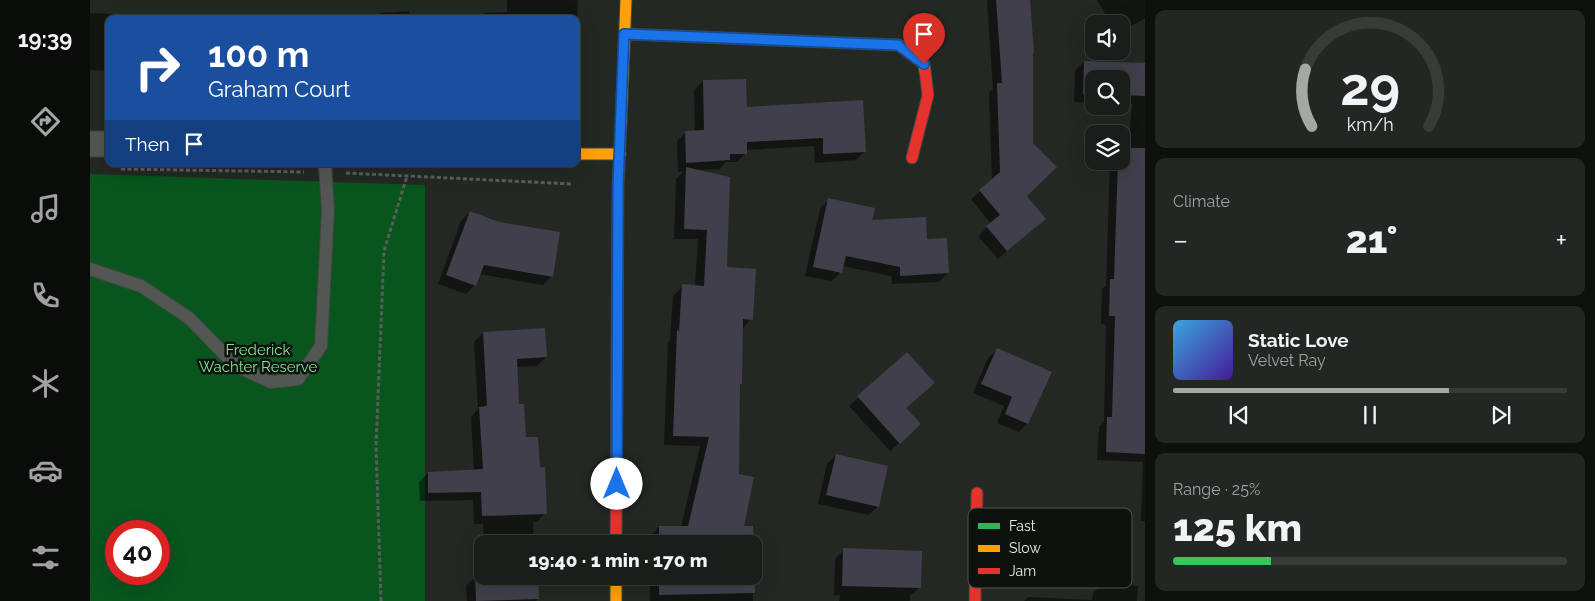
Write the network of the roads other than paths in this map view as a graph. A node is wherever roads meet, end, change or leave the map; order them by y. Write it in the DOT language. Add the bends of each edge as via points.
graph roads {
  1 [pos="626,0"];
  2 [pos="624,34"];
  3 [pos="90,144"];
  4 [pos="105,144"];
  5 [pos="580,154"];
  6 [pos="620,154"];
  7 [pos="912,158"];
  8 [pos="325,168"];
  9 [pos="90,269"];
  10 [pos="977,493"];
  11 [pos="977,508"];
  12 [pos="616,535"];
  13 [pos="616,585"];
  14 [pos="975,588"];
  15 [pos="616,601"];
  16 [pos="975,601"];
  1 -- 2 [label="street"];
  2 -- 6 [label="street"];
  2 -- 7 [label="street" via="898,45 924,64 928,96"];
  3 -- 4 [label="street"];
  5 -- 6 [label="street"];
  6 -- 12 [label="street"];
  8 -- 9 [label="lane" via="328,210 321,346 298,379 272,382 236,366 189,318 141,286"];
  10 -- 11 [label="street"];
  13 -- 15 [label="street"];
  14 -- 16 [label="street"];
}
